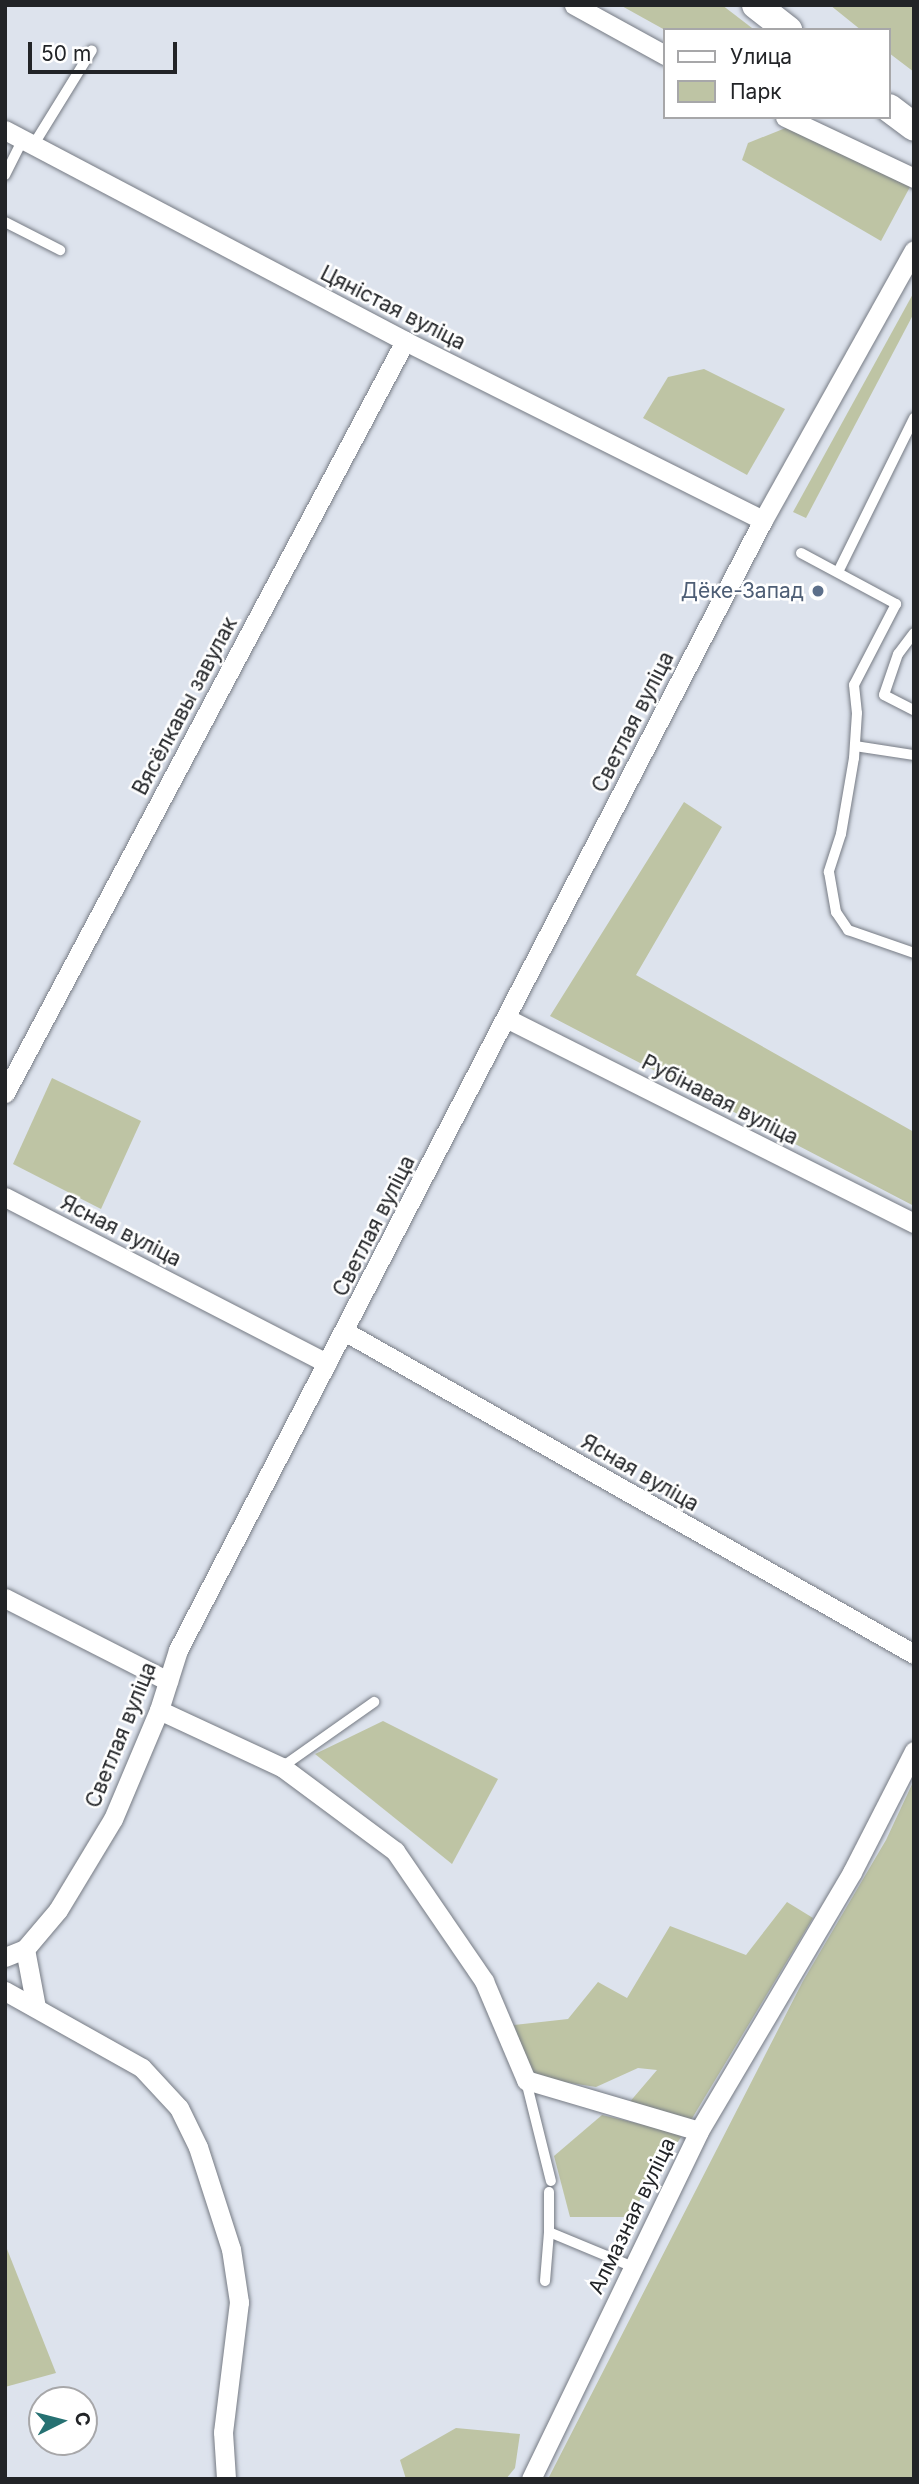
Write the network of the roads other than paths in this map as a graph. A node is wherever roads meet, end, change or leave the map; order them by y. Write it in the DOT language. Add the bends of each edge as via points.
graph roads {
  1 [pos="574,5"];
  2 [pos="92,50"];
  3 [pos="664,54"];
  4 [pos="891,110"];
  5 [pos="789,119"];
  6 [pos="914,127"];
  7 [pos="5,130"];
  8 [pos="28,142"];
  9 [pos="5,175"];
  10 [pos="914,178"];
  11 [pos="5,222"];
  12 [pos="60,250"];
  13 [pos="914,250"];
  14 [pos="405,341"];
  15 [pos="914,418"];
  16 [pos="763,520"];
  17 [pos="800,553"];
  18 [pos="838,572"];
  19 [pos="914,633"];
  20 [pos="914,710"];
  21 [pos="855,746"];
  22 [pos="914,755"];
  23 [pos="914,953"];
  24 [pos="506,1018"];
  25 [pos="5,1093"];
  26 [pos="5,1197"];
  27 [pos="914,1223"];
  28 [pos="344,1331"];
  29 [pos="327,1363"];
  30 [pos="5,1598"];
  31 [pos="914,1654"];
  32 [pos="168,1681"];
  33 [pos="374,1702"];
  34 [pos="159,1710"];
  35 [pos="914,1751"];
  36 [pos="282,1767"];
  37 [pos="25,1949"];
  38 [pos="5,1957"];
  39 [pos="5,1991"];
  40 [pos="36,2007"];
  41 [pos="526,2080"];
  42 [pos="699,2131"];
  43 [pos="551,2181"];
  44 [pos="549,2192"];
  45 [pos="549,2232"];
  46 [pos="633,2267"];
  47 [pos="545,2281"];
  48 [pos="226,2479"];
  49 [pos="531,2479"];
  1 -- 3 [label="street"];
  2 -- 8 [label="lane"];
  4 -- 6 [label="main road"];
  5 -- 10 [label="street"];
  7 -- 8 [label="street, Цяністая вуліца"];
  8 -- 9 [label="lane"];
  8 -- 14 [label="street, Цяністая вуліца"];
  11 -- 12 [label="lane"];
  13 -- 16 [label="street, Светлая вуліца"];
  14 -- 16 [label="street, Цяністая вуліца"];
  14 -- 25 [label="street, Вясёлкавы завулак"];
  15 -- 18 [label="lane"];
  16 -- 24 [label="street, Светлая вуліца"];
  17 -- 18 [label="lane"];
  18 -- 21 [label="lane" via="896,604 854,685"];
  19 -- 20 [label="lane" via="898,654 884,695"];
  21 -- 22 [label="lane"];
  21 -- 23 [label="lane" via="841,834 829,872 830,892 848,930"];
  24 -- 27 [label="street, Рубінавая вуліца"];
  24 -- 28 [label="street, Светлая вуліца"];
  26 -- 29 [label="street, Ясная вуліца"];
  28 -- 29 [label="street, Светлая вуліца"];
  28 -- 31 [label="street, Ясная вуліца"];
  29 -- 32 [label="street, Светлая вуліца" via="178,1650"];
  30 -- 32 [label="street"];
  32 -- 34 [label="street, Светлая вуліца"];
  33 -- 36 [label="lane"];
  34 -- 36 [label="street"];
  34 -- 37 [label="street, Светлая вуліца" via="113,1819 58,1910"];
  35 -- 42 [label="street" via="852,1872"];
  36 -- 41 [label="street" via="395,1851 484,1981"];
  37 -- 38 [label="street, Светлая вуліца"];
  37 -- 40 [label="street"];
  39 -- 40 [label="street"];
  40 -- 48 [label="street" via="142,2068 179,2108 198,2147 232,2249 239,2302 223,2432"];
  41 -- 42 [label="street, Алмазная вуліца"];
  41 -- 43 [label="lane"];
  42 -- 46 [label="street, Алмазная вуліца"];
  44 -- 45 [label="lane"];
  45 -- 46 [label="lane"];
  45 -- 47 [label="lane"];
  46 -- 49 [label="street, Алмазная вуліца"];
}
